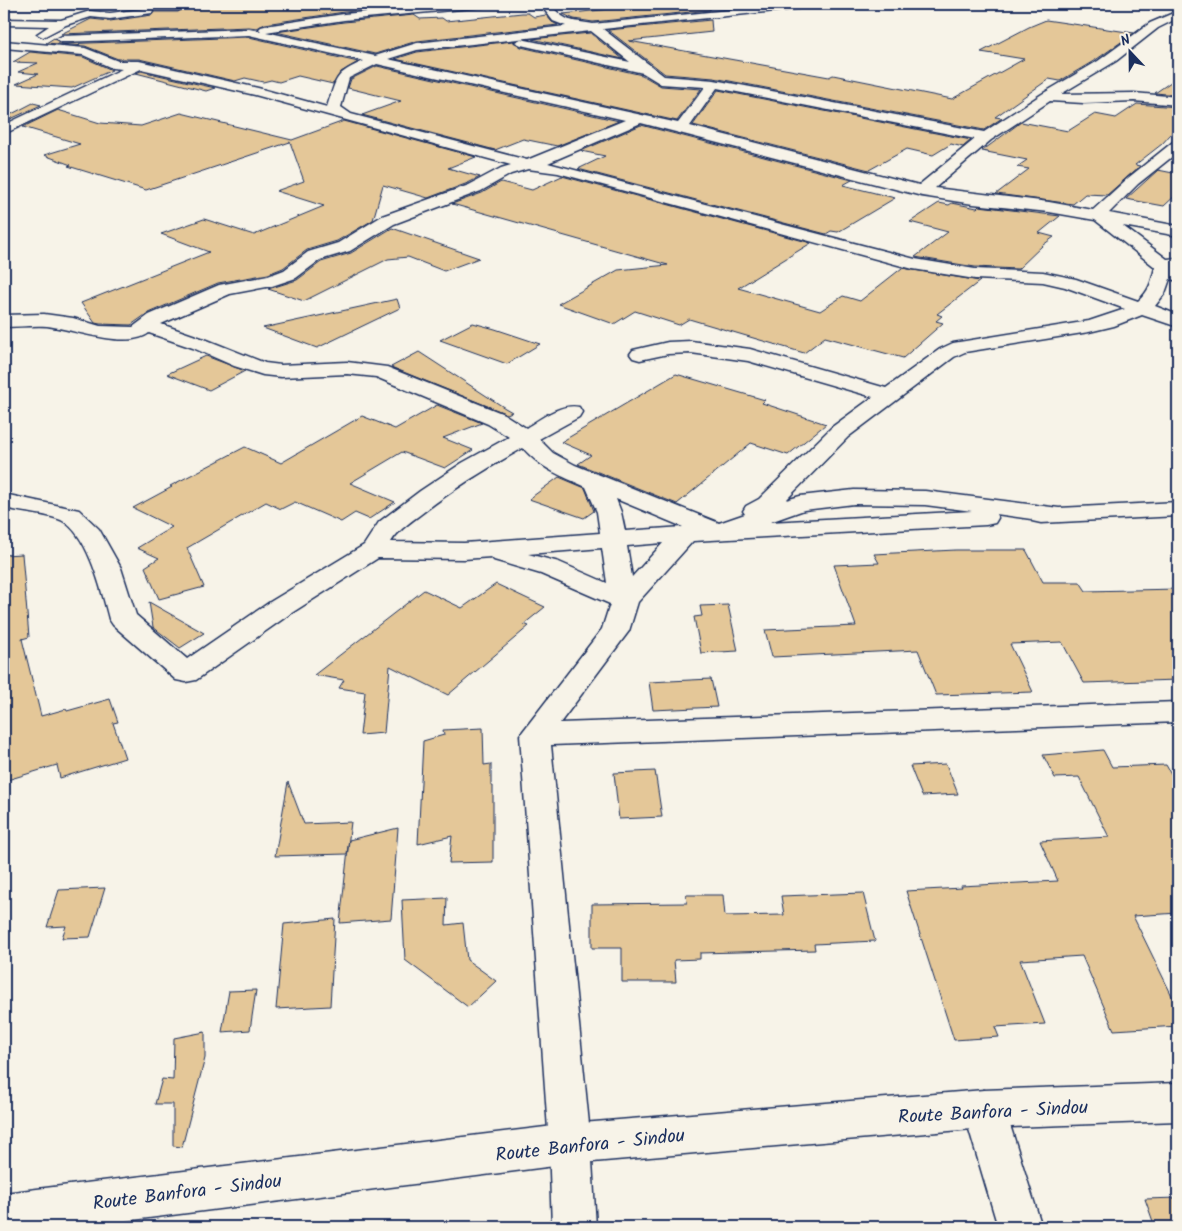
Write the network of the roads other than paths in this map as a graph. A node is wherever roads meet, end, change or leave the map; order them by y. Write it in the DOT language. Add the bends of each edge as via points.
graph roads {
  1 [pos="483,4"];
  2 [pos="545,4"];
  3 [pos="814,4"];
  4 [pos="178,8"];
  5 [pos="290,10"];
  6 [pos="1178,14"];
  7 [pos="4,22"];
  8 [pos="62,23"];
  9 [pos="301,24"];
  10 [pos="593,27"];
  11 [pos="249,32"];
  12 [pos="179,34"];
  13 [pos="498,36"];
  14 [pos="34,40"];
  15 [pos="4,42"];
  16 [pos="22,46"];
  17 [pos="203,46"];
  18 [pos="4,54"];
  19 [pos="374,60"];
  20 [pos="139,65"];
  21 [pos="647,70"];
  22 [pos="714,84"];
  23 [pos="729,87"];
  24 [pos="1047,97"];
  25 [pos="1178,101"];
  26 [pos="346,116"];
  27 [pos="639,119"];
  28 [pos="681,128"];
  29 [pos="4,130"];
  30 [pos="986,136"];
  31 [pos="1178,145"];
  32 [pos="530,164"];
  33 [pos="922,191"];
  34 [pos="1098,215"];
  35 [pos="1178,231"];
  36 [pos="1174,268"];
  37 [pos="1141,308"];
  38 [pos="4,320"];
  39 [pos="1178,320"];
  40 [pos="147,326"];
  41 [pos="640,354"];
  42 [pos="814,374"];
  43 [pos="891,396"];
  44 [pos="571,412"];
  45 [pos="840,432"];
  46 [pos="526,438"];
  47 [pos="597,483"];
  48 [pos="4,501"];
  49 [pos="1178,509"];
  50 [pos="718,532"];
  51 [pos="686,534"];
  52 [pos="614,539"];
  53 [pos="374,550"];
  54 [pos="464,551"];
  55 [pos="625,600"];
  56 [pos="1178,712"];
  57 [pos="535,735"];
  58 [pos="1178,1102"];
  59 [pos="984,1109"];
  60 [pos="570,1144"];
  61 [pos="4,1215"];
  62 [pos="574,1227"];
  63 [pos="1020,1227"];
  1 -- 9 [label="street"];
  2 -- 10 [label="street" via="557,19 565,23"];
  3 -- 10 [label="street"];
  4 -- 8 [label="street" via="146,7 148,11 145,12 110,16 90,14"];
  5 -- 9 [label="street"];
  6 -- 24 [label="street" via="1158,22 1120,52"];
  7 -- 8 [label="street"];
  8 -- 14 [label="street"];
  9 -- 11 [label="street"];
  10 -- 13 [label="street"];
  10 -- 21 [label="street"];
  11 -- 12 [label="street"];
  11 -- 17 [label="street"];
  11 -- 19 [label="street"];
  12 -- 14 [label="street"];
  12 -- 20 [label="street" via="182,40 167,53"];
  13 -- 19 [label="street" via="425,46"];
  13 -- 21 [label="street"];
  14 -- 15 [label="street"];
  14 -- 16 [label="street"];
  15 -- 16 [label="street"];
  16 -- 18 [label="street"];
  16 -- 20 [label="street" via="85,52 116,65"];
  19 -- 26 [label="street" via="343,78 334,108"];
  19 -- 27 [label="street"];
  20 -- 26 [label="street"];
  20 -- 29 [label="street"];
  21 -- 22 [label="street" via="661,80"];
  21 -- 23 [label="street"];
  22 -- 23 [label="street"];
  22 -- 28 [label="street"];
  23 -- 30 [label="street"];
  24 -- 25 [label="street" via="1134,97"];
  24 -- 30 [label="street"];
  26 -- 32 [label="street"];
  27 -- 28 [label="street"];
  27 -- 32 [label="street"];
  28 -- 33 [label="street"];
  30 -- 33 [label="street"];
  31 -- 34 [label="street" via="1133,181"];
  32 -- 37 [label="street" via="914,264 975,274 1043,277"];
  32 -- 40 [label="street" via="506,170 474,188 388,220 349,245 314,256 290,274 226,290 156,319"];
  33 -- 34 [label="street"];
  34 -- 35 [label="street"];
  34 -- 36 [label="street"];
  36 -- 37 [label="street" via="1152,299"];
  37 -- 39 [label="street"];
  37 -- 43 [label="street" via="1092,326 960,347 947,353"];
  38 -- 40 [label="street" via="44,320 99,332 137,333"];
  40 -- 46 [label="street" via="263,369 380,371 496,419"];
  41 -- 42 [label="street" via="668,348 709,348 750,355"];
  42 -- 43 [label="street"];
  42 -- 45 [label="street" via="844,395 850,410"];
  43 -- 45 [label="street"];
  44 -- 46 [label="street"];
  45 -- 50 [label="street" via="768,504"];
  46 -- 47 [label="street" via="545,458"];
  46 -- 53 [label="street" via="470,468 429,496 388,527"];
  47 -- 50 [label="street"];
  47 -- 52 [label="street" via="609,512"];
  48 -- 53 [label="street" via="70,515 90,534 108,568 123,619 186,673 280,608"];
  49 -- 50 [label="street"];
  50 -- 51 [label="street"];
  51 -- 52 [label="street"];
  51 -- 55 [label="street"];
  52 -- 54 [label="street"];
  52 -- 55 [label="street" via="617,571"];
  53 -- 54 [label="street"];
  54 -- 55 [label="street" via="511,556 550,568"];
  55 -- 57 [label="street" via="615,631"];
  56 -- 57 [label="street"];
  57 -- 60 [label="street"];
  58 -- 59 [label="street, Route Banfora - Sindou"];
  59 -- 60 [label="street, Route Banfora - Sindou"];
  59 -- 63 [label="street"];
  60 -- 61 [label="street, Route Banfora - Sindou"];
  60 -- 62 [label="street"];
}
